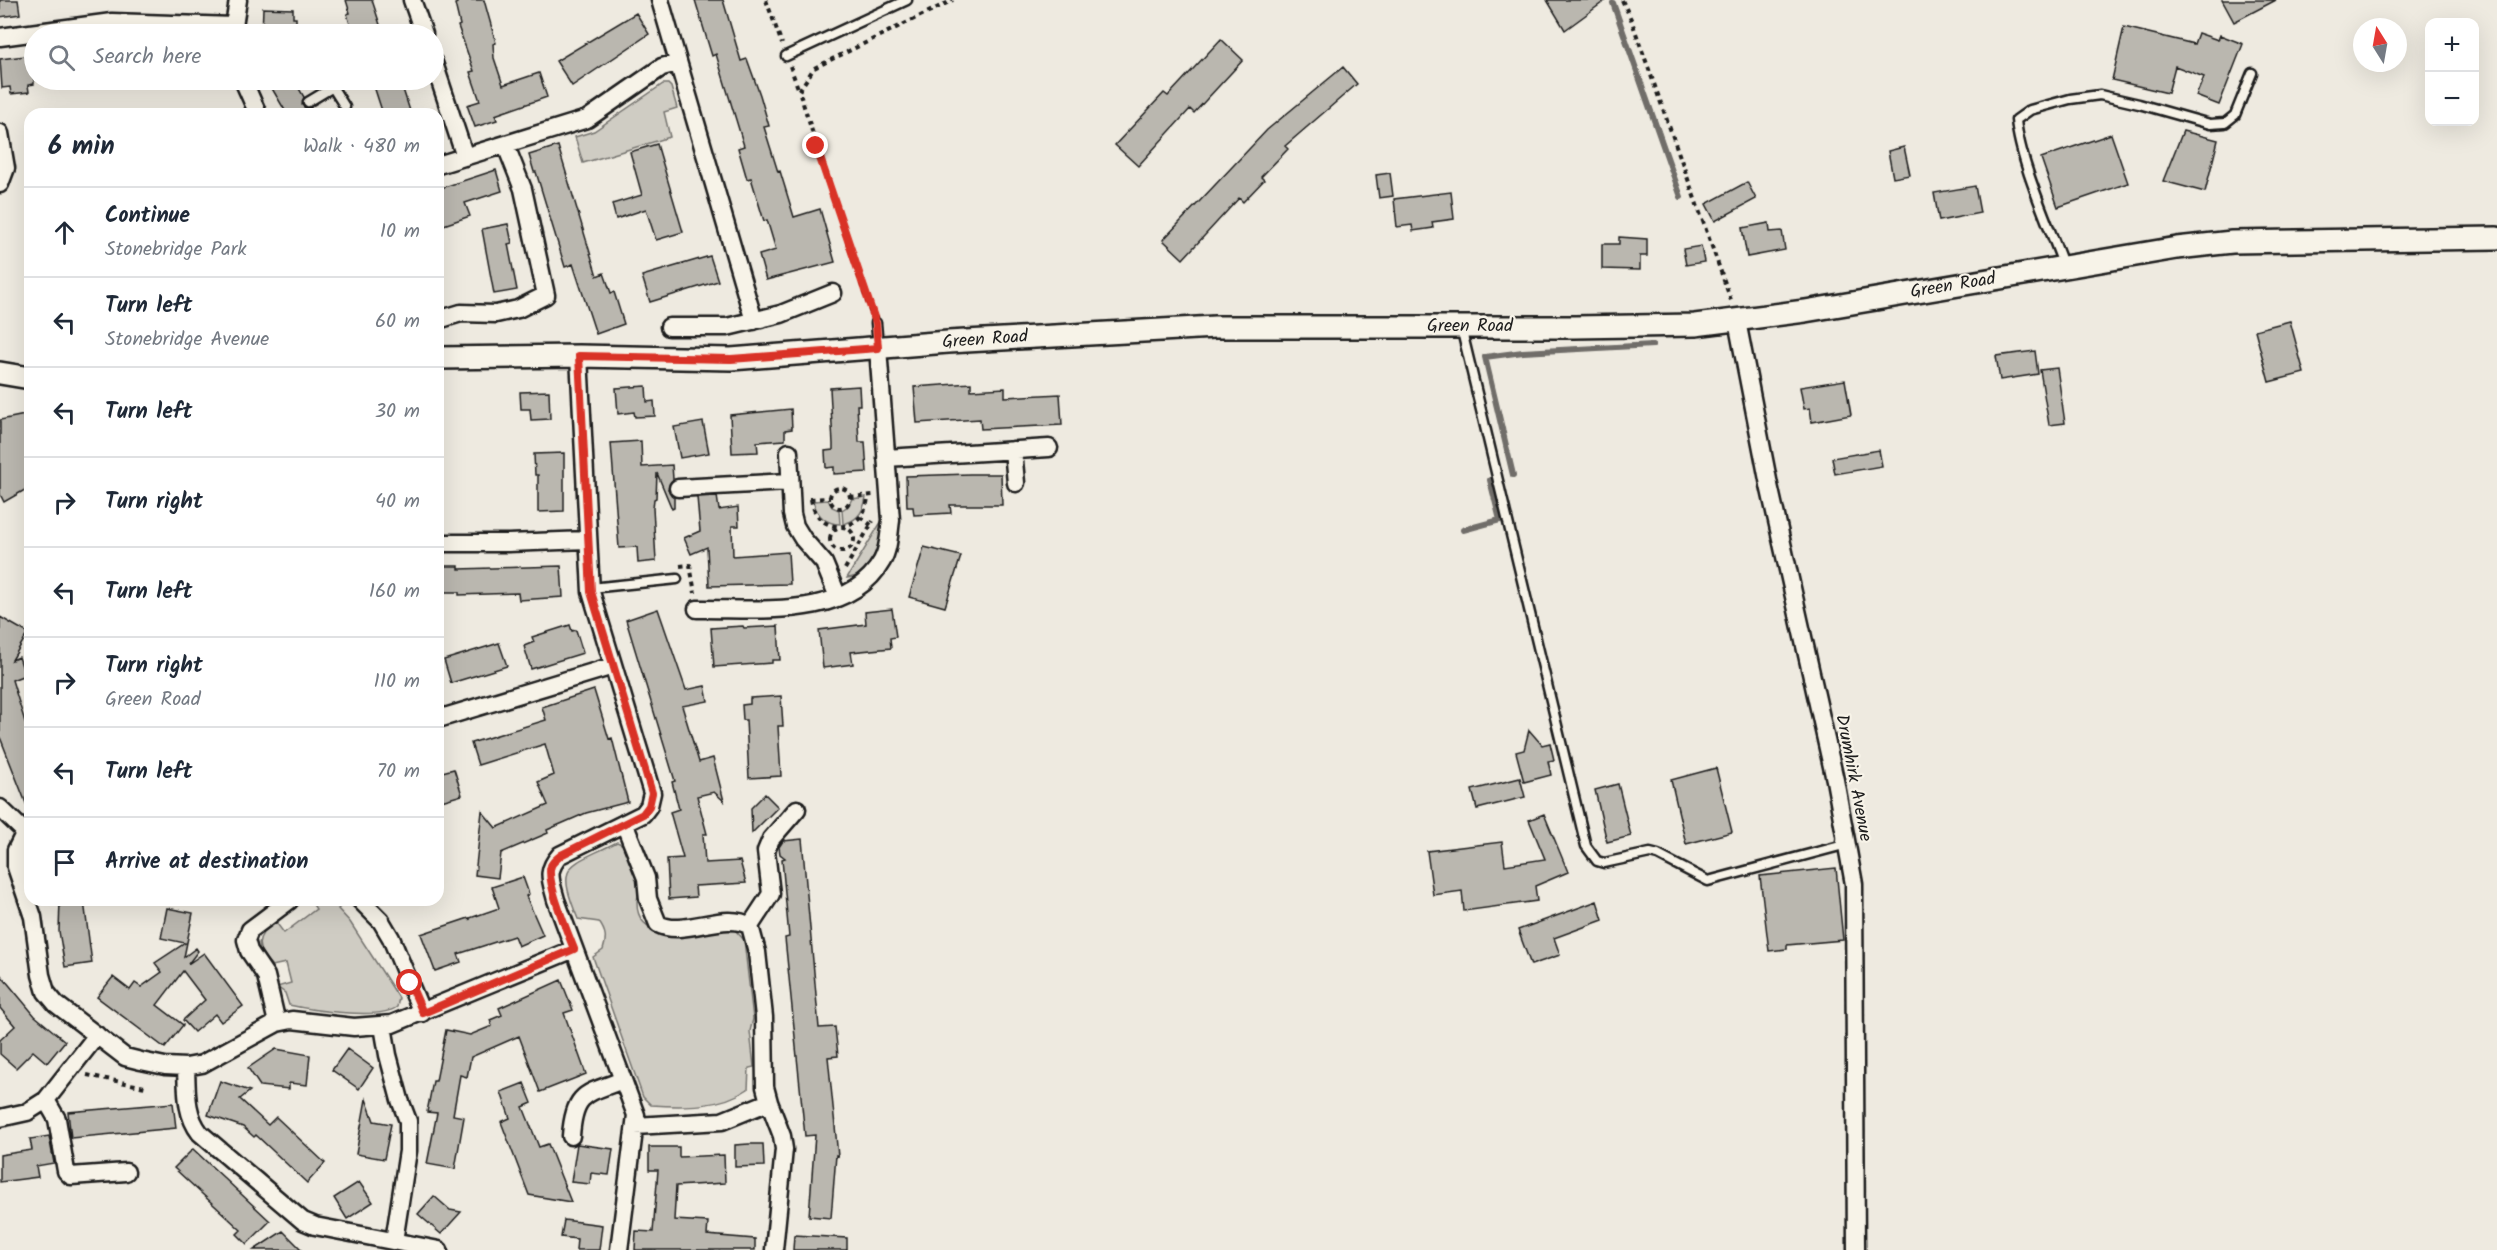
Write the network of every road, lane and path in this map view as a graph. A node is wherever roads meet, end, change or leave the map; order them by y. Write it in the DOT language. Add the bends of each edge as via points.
graph roads {
  1 [pos="238,0"];
  2 [pos="412,0"];
  3 [pos="660,0"];
  4 [pos="907,0"];
  5 [pos="953,0"];
  6 [pos="1622,0"];
  7 [pos="98,24"];
  8 [pos="142,24"];
  9 [pos="235,24"];
  10 [pos="420,24"];
  11 [pos="24,35"];
  12 [pos="0,38"];
  13 [pos="786,56"];
  14 [pos="677,63"];
  15 [pos="2252,73"];
  16 [pos="247,90"];
  17 [pos="322,90"];
  18 [pos="334,90"];
  19 [pos="443,90"];
  20 [pos="308,102"];
  21 [pos="345,107"];
  22 [pos="255,108"];
  23 [pos="0,134"];
  24 [pos="506,146"];
  25 [pos="465,157"];
  26 [pos="444,163"];
  27 [pos="0,184"];
  28 [pos="2497,238"];
  29 [pos="2065,268"];
  30 [pos="834,293"];
  31 [pos="444,318"];
  32 [pos="754,321"];
  33 [pos="1737,321"];
  34 [pos="876,323"];
  35 [pos="1461,326"];
  36 [pos="669,327"];
  37 [pos="878,348"];
  38 [pos="579,356"];
  39 [pos="444,358"];
  40 [pos="0,373"];
  41 [pos="24,377"];
  42 [pos="1049,448"];
  43 [pos="1013,450"];
  44 [pos="789,452"];
  45 [pos="886,458"];
  46 [pos="789,482"];
  47 [pos="1016,483"];
  48 [pos="678,488"];
  49 [pos="868,496"];
  50 [pos="850,497"];
  51 [pos="830,498"];
  52 [pos="811,499"];
  53 [pos="803,500"];
  54 [pos="878,503"];
  55 [pos="861,517"];
  56 [pos="874,518"];
  57 [pos="871,525"];
  58 [pos="842,527"];
  59 [pos="587,540"];
  60 [pos="444,543"];
  61 [pos="838,571"];
  62 [pos="677,579"];
  63 [pos="591,588"];
  64 [pos="838,597"];
  65 [pos="697,609"];
  66 [pos="613,666"];
  67 [pos="444,717"];
  68 [pos="0,808"];
  69 [pos="797,809"];
  70 [pos="624,823"];
  71 [pos="24,828"];
  72 [pos="1843,831"];
  73 [pos="24,839"];
  74 [pos="24,890"];
  75 [pos="30,906"];
  76 [pos="282,906"];
  77 [pos="366,906"];
  78 [pos="750,926"];
  79 [pos="574,949"];
  80 [pos="423,1013"];
  81 [pos="277,1023"];
  82 [pos="383,1026"];
  83 [pos="97,1035"];
  84 [pos="186,1067"];
  85 [pos="69,1071"];
  86 [pos="623,1080"];
  87 [pos="145,1087"];
  88 [pos="46,1100"];
  89 [pos="769,1102"];
  90 [pos="0,1118"];
  91 [pos="635,1126"];
  92 [pos="572,1136"];
  93 [pos="126,1172"];
  94 [pos="394,1241"];
  95 [pos="439,1250"];
  96 [pos="618,1250"];
  97 [pos="774,1250"];
  98 [pos="1856,1250"];
  1 -- 9 [label="street"];
  2 -- 10 [label="street"];
  3 -- 14 [label="street"];
  4 -- 13 [label="lane"];
  5 -- 34 [label="path" via="814,68 799,91"];
  6 -- 33 [label="path"];
  7 -- 8 [label="street"];
  11 -- 12 [label="street"];
  14 -- 24 [label="street" via="662,67 587,119"];
  14 -- 32 [label="street"];
  15 -- 29 [label="lane" via="2235,115 2225,123 2211,124 2100,95 2030,110 2016,120 2018,137"];
  16 -- 22 [label="street"];
  17 -- 20 [label="lane"];
  18 -- 21 [label="lane"];
  19 -- 25 [label="street"];
  23 -- 27 [label="street" via="6,168"];
  24 -- 25 [label="street"];
  24 -- 31 [label="street" via="522,189 546,295 518,309 496,314 461,313"];
  25 -- 26 [label="street"];
  28 -- 29 [label="street, Green Road" via="2232,242"];
  29 -- 33 [label="street, Green Road"];
  30 -- 32 [label="street"];
  32 -- 36 [label="street" via="727,327"];
  33 -- 35 [label="street, Green Road" via="1661,327"];
  33 -- 72 [label="street, Drumhirk Avenue"];
  34 -- 37 [label="lane"];
  35 -- 37 [label="street, Green Road" via="1215,327"];
  35 -- 72 [label="lane" via="1586,846 1597,861 1604,863 1650,853 1708,881 1840,846"];
  37 -- 38 [label="street, Green Road" via="731,359"];
  37 -- 45 [label="street"];
  38 -- 39 [label="street, Green Road"];
  38 -- 59 [label="street"];
  40 -- 41 [label="street"];
  42 -- 43 [label="street"];
  43 -- 45 [label="street"];
  43 -- 47 [label="street"];
  44 -- 46 [label="street"];
  45 -- 64 [label="street" via="891,520 883,560 871,577"];
  46 -- 48 [label="street"];
  46 -- 64 [label="street" via="795,526 824,563"];
  49 -- 50 [label="path"];
  49 -- 54 [label="path" via="878,495"];
  49 -- 55 [label="path"];
  50 -- 51 [label="path" via="840,488"];
  50 -- 51 [label="path" via="841,507 836,507"];
  51 -- 52 [label="path"];
  52 -- 53 [label="path"];
  52 -- 58 [label="path" via="821,519"];
  55 -- 57 [label="path"];
  55 -- 58 [label="path"];
  56 -- 57 [label="path"];
  57 -- 61 [label="path" via="842,574"];
  58 -- 58 [label="path" via="851,531 854,541 843,551 831,542 832,532"];
  59 -- 60 [label="street"];
  59 -- 63 [label="street"];
  62 -- 63 [label="lane"];
  63 -- 66 [label="street"];
  64 -- 65 [label="street" via="799,608"];
  66 -- 67 [label="street"];
  66 -- 70 [label="street" via="652,793 643,814"];
  68 -- 71 [label="street"];
  69 -- 78 [label="street" via="771,839 766,851 771,894"];
  70 -- 78 [label="street" via="646,878 648,899 658,924 680,928 736,921"];
  70 -- 79 [label="street" via="561,855 551,865 556,900"];
  72 -- 98 [label="street, Drumhirk Avenue" via="1854,884"];
  73 -- 74 [label="street" via="16,850 16,867"];
  75 -- 83 [label="street" via="46,992"];
  76 -- 81 [label="street" via="250,930 246,940 266,976"];
  77 -- 80 [label="street" via="391,938"];
  78 -- 89 [label="street" via="757,952"];
  79 -- 80 [label="street"];
  79 -- 86 [label="street"];
  80 -- 82 [label="street"];
  81 -- 82 [label="street" via="292,1020"];
  81 -- 84 [label="street" via="216,1058"];
  82 -- 94 [label="street" via="408,1121 408,1150"];
  83 -- 84 [label="street" via="125,1057"];
  83 -- 85 [label="street"];
  84 -- 94 [label="street" via="192,1123 303,1221"];
  85 -- 87 [label="path"];
  85 -- 88 [label="street"];
  86 -- 91 [label="street" via="636,1115"];
  86 -- 92 [label="street" via="585,1095 577,1104"];
  88 -- 90 [label="street" via="27,1112"];
  88 -- 93 [label="street" via="57,1119 66,1171 71,1176"];
  89 -- 91 [label="street" via="722,1121"];
  89 -- 97 [label="street" via="784,1149"];
  91 -- 96 [label="street"];
  94 -- 95 [label="street"];
}
